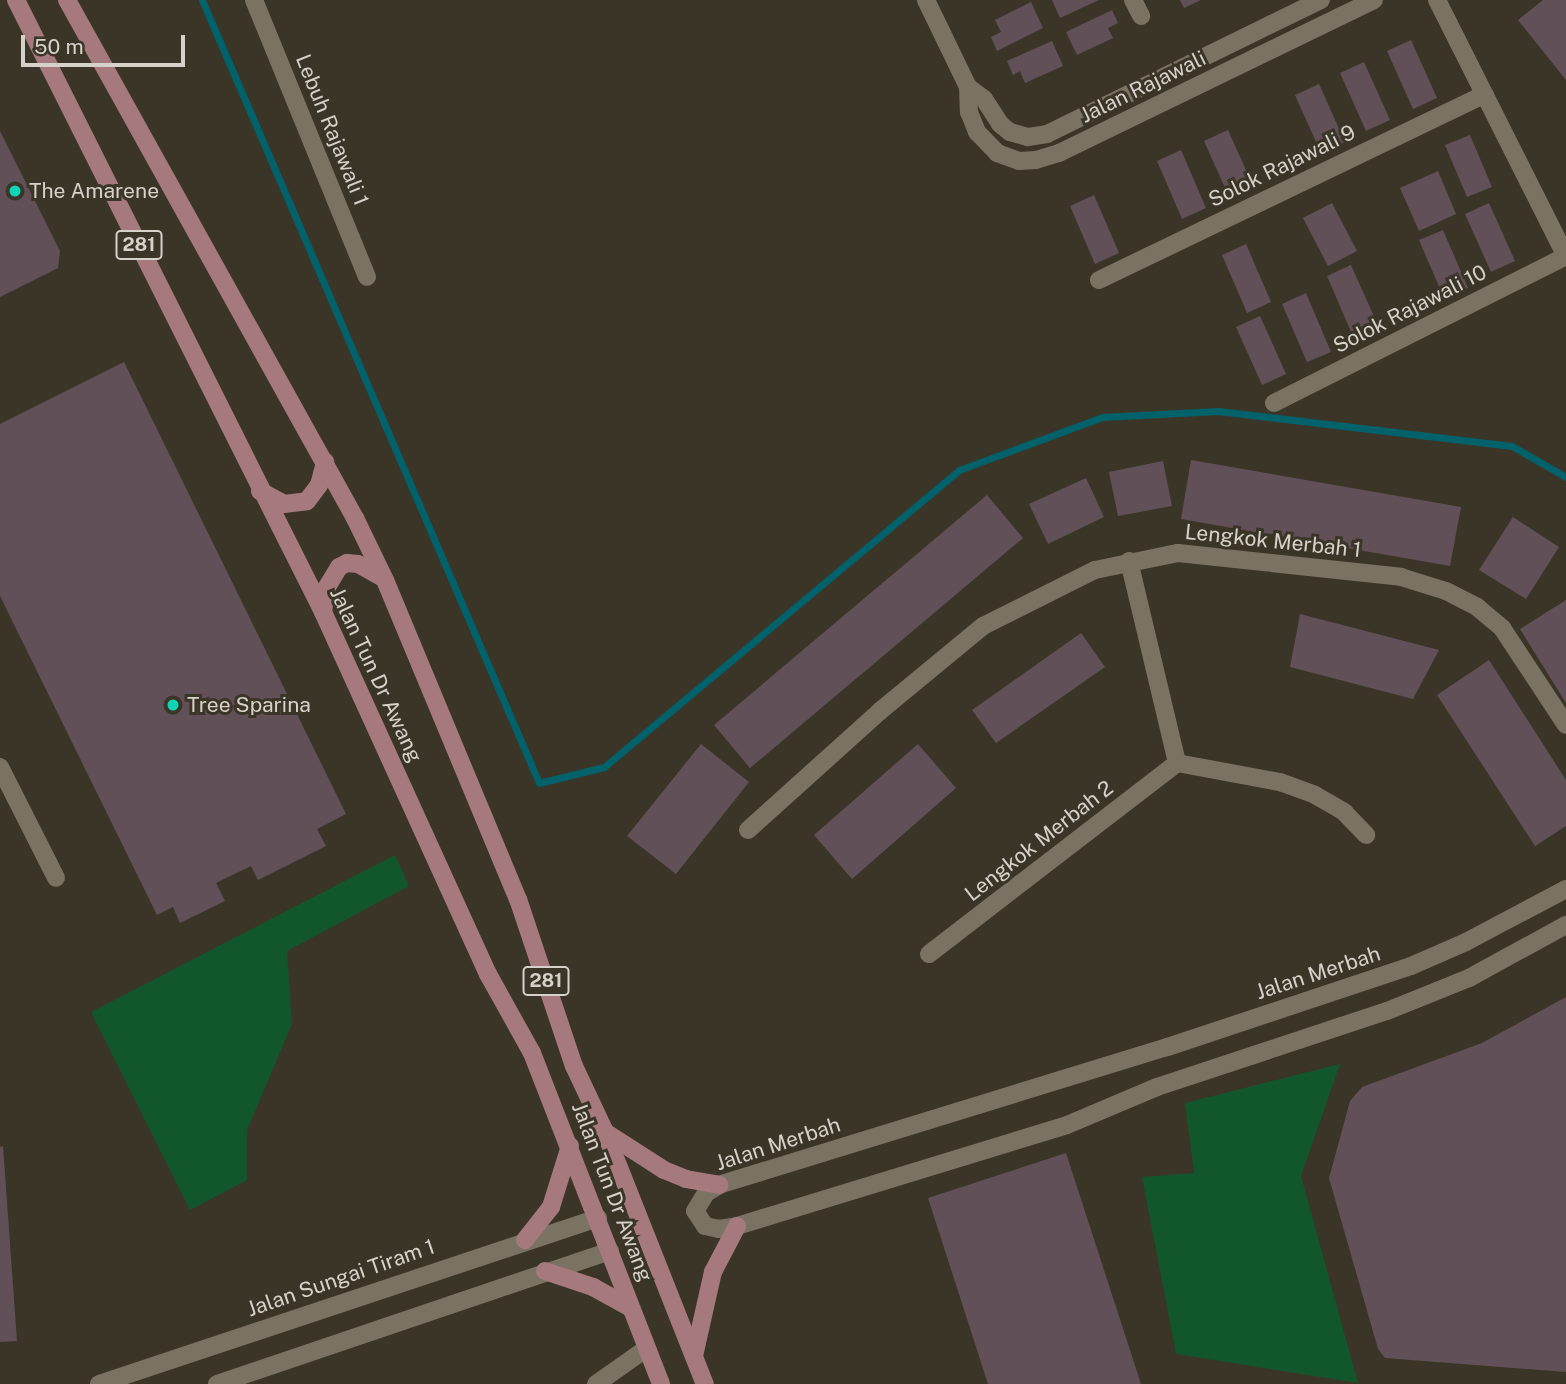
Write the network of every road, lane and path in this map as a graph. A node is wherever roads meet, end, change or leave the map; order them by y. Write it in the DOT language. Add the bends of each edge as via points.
graph roads {
  1 [pos="16,0"];
  2 [pos="67,0"];
  3 [pos="254,0"];
  4 [pos="926,0"];
  5 [pos="1321,0"];
  6 [pos="1374,0"];
  7 [pos="1437,0"];
  8 [pos="968,87"];
  9 [pos="1485,94"];
  10 [pos="1566,256"];
  11 [pos="367,277"];
  12 [pos="1099,280"];
  13 [pos="1274,403"];
  14 [pos="325,462"];
  15 [pos="260,491"];
  16 [pos="1129,561"];
  17 [pos="385,580"];
  18 [pos="323,612"];
  19 [pos="1566,725"];
  20 [pos="1177,763"];
  21 [pos="2,775"];
  22 [pos="748,830"];
  23 [pos="1366,835"];
  24 [pos="55,878"];
  25 [pos="1566,889"];
  26 [pos="1566,925"];
  27 [pos="929,954"];
  28 [pos="605,1132"];
  29 [pos="570,1146"];
  30 [pos="719,1185"];
  31 [pos="598,1218"];
  32 [pos="737,1226"];
  33 [pos="525,1240"];
  34 [pos="610,1251"];
  35 [pos="545,1271"];
  36 [pos="632,1308"];
  37 [pos="647,1348"];
  38 [pos="694,1356"];
  39 [pos="99,1384"];
  40 [pos="217,1384"];
  41 [pos="596,1384"];
  42 [pos="661,1384"];
  43 [pos="705,1384"];
  1 -- 15 [label="main road, Jalan Tun Dr Awang / 281"];
  2 -- 14 [label="main road, Jalan Tun Dr Awang / 281"];
  3 -- 11 [label="street, Lebuh Rajawali 1"];
  4 -- 8 [label="street, Jalan Rajawali"];
  5 -- 8 [label="street, Jalan Rajawali" via="1047,134 1028,138 1010,132 984,99"];
  6 -- 8 [label="street, Jalan Rajawali" via="1059,153 1036,160 1019,161 984,143 969,112"];
  7 -- 9 [label="street"];
  9 -- 10 [label="street"];
  9 -- 12 [label="street, Solok Rajawali 9"];
  10 -- 13 [label="street, Solok Rajawali 10"];
  14 -- 15 [label="main road" via="319,485 307,501 284,504"];
  14 -- 17 [label="main road, Jalan Tun Dr Awang / 281"];
  15 -- 18 [label="main road, Jalan Tun Dr Awang / 281"];
  16 -- 19 [label="street, Lengkok Merbah 1" via="1178,553 1401,576 1446,591 1477,607 1502,628"];
  16 -- 20 [label="street"];
  16 -- 22 [label="street, Lengkok Merbah 1" via="1095,570 983,626"];
  17 -- 18 [label="main road" via="368,568 347,563 331,576"];
  17 -- 28 [label="main road, Jalan Tun Dr Awang / 281" via="518,899 575,1066"];
  18 -- 29 [label="main road, Jalan Tun Dr Awang / 281" via="488,974 532,1053"];
  20 -- 23 [label="street" via="1292,786 1344,812"];
  20 -- 27 [label="street, Lengkok Merbah 2"];
  21 -- 24 [label="street"];
  25 -- 30 [label="street, Jalan Merbah" via="1411,966 1167,1047"];
  26 -- 32 [label="street, Jalan Merbah" via="1469,978 1387,1011 1157,1087 1068,1125"];
  28 -- 30 [label="main road" via="664,1170"];
  28 -- 38 [label="main road, Jalan Tun Dr Awang / 281"];
  29 -- 31 [label="main road, Jalan Tun Dr Awang / 281"];
  29 -- 33 [label="main road" via="551,1207"];
  30 -- 32 [label="street, Jalan Merbah" via="700,1200 695,1211 699,1220 719,1229"];
  31 -- 33 [label="street, Jalan Sungai Tiram 1"];
  31 -- 34 [label="main road, Jalan Tun Dr Awang / 281"];
  32 -- 38 [label="main road" via="713,1272"];
  33 -- 39 [label="street, Jalan Sungai Tiram 1"];
  34 -- 35 [label="street"];
  34 -- 36 [label="main road, Jalan Tun Dr Awang / 281"];
  35 -- 36 [label="main road" via="593,1287"];
  35 -- 40 [label="street"];
  36 -- 37 [label="main road, Jalan Tun Dr Awang / 281"];
  37 -- 41 [label="street"];
  37 -- 42 [label="main road, Jalan Tun Dr Awang / 281"];
  38 -- 43 [label="main road, Jalan Tun Dr Awang / 281"];
}
